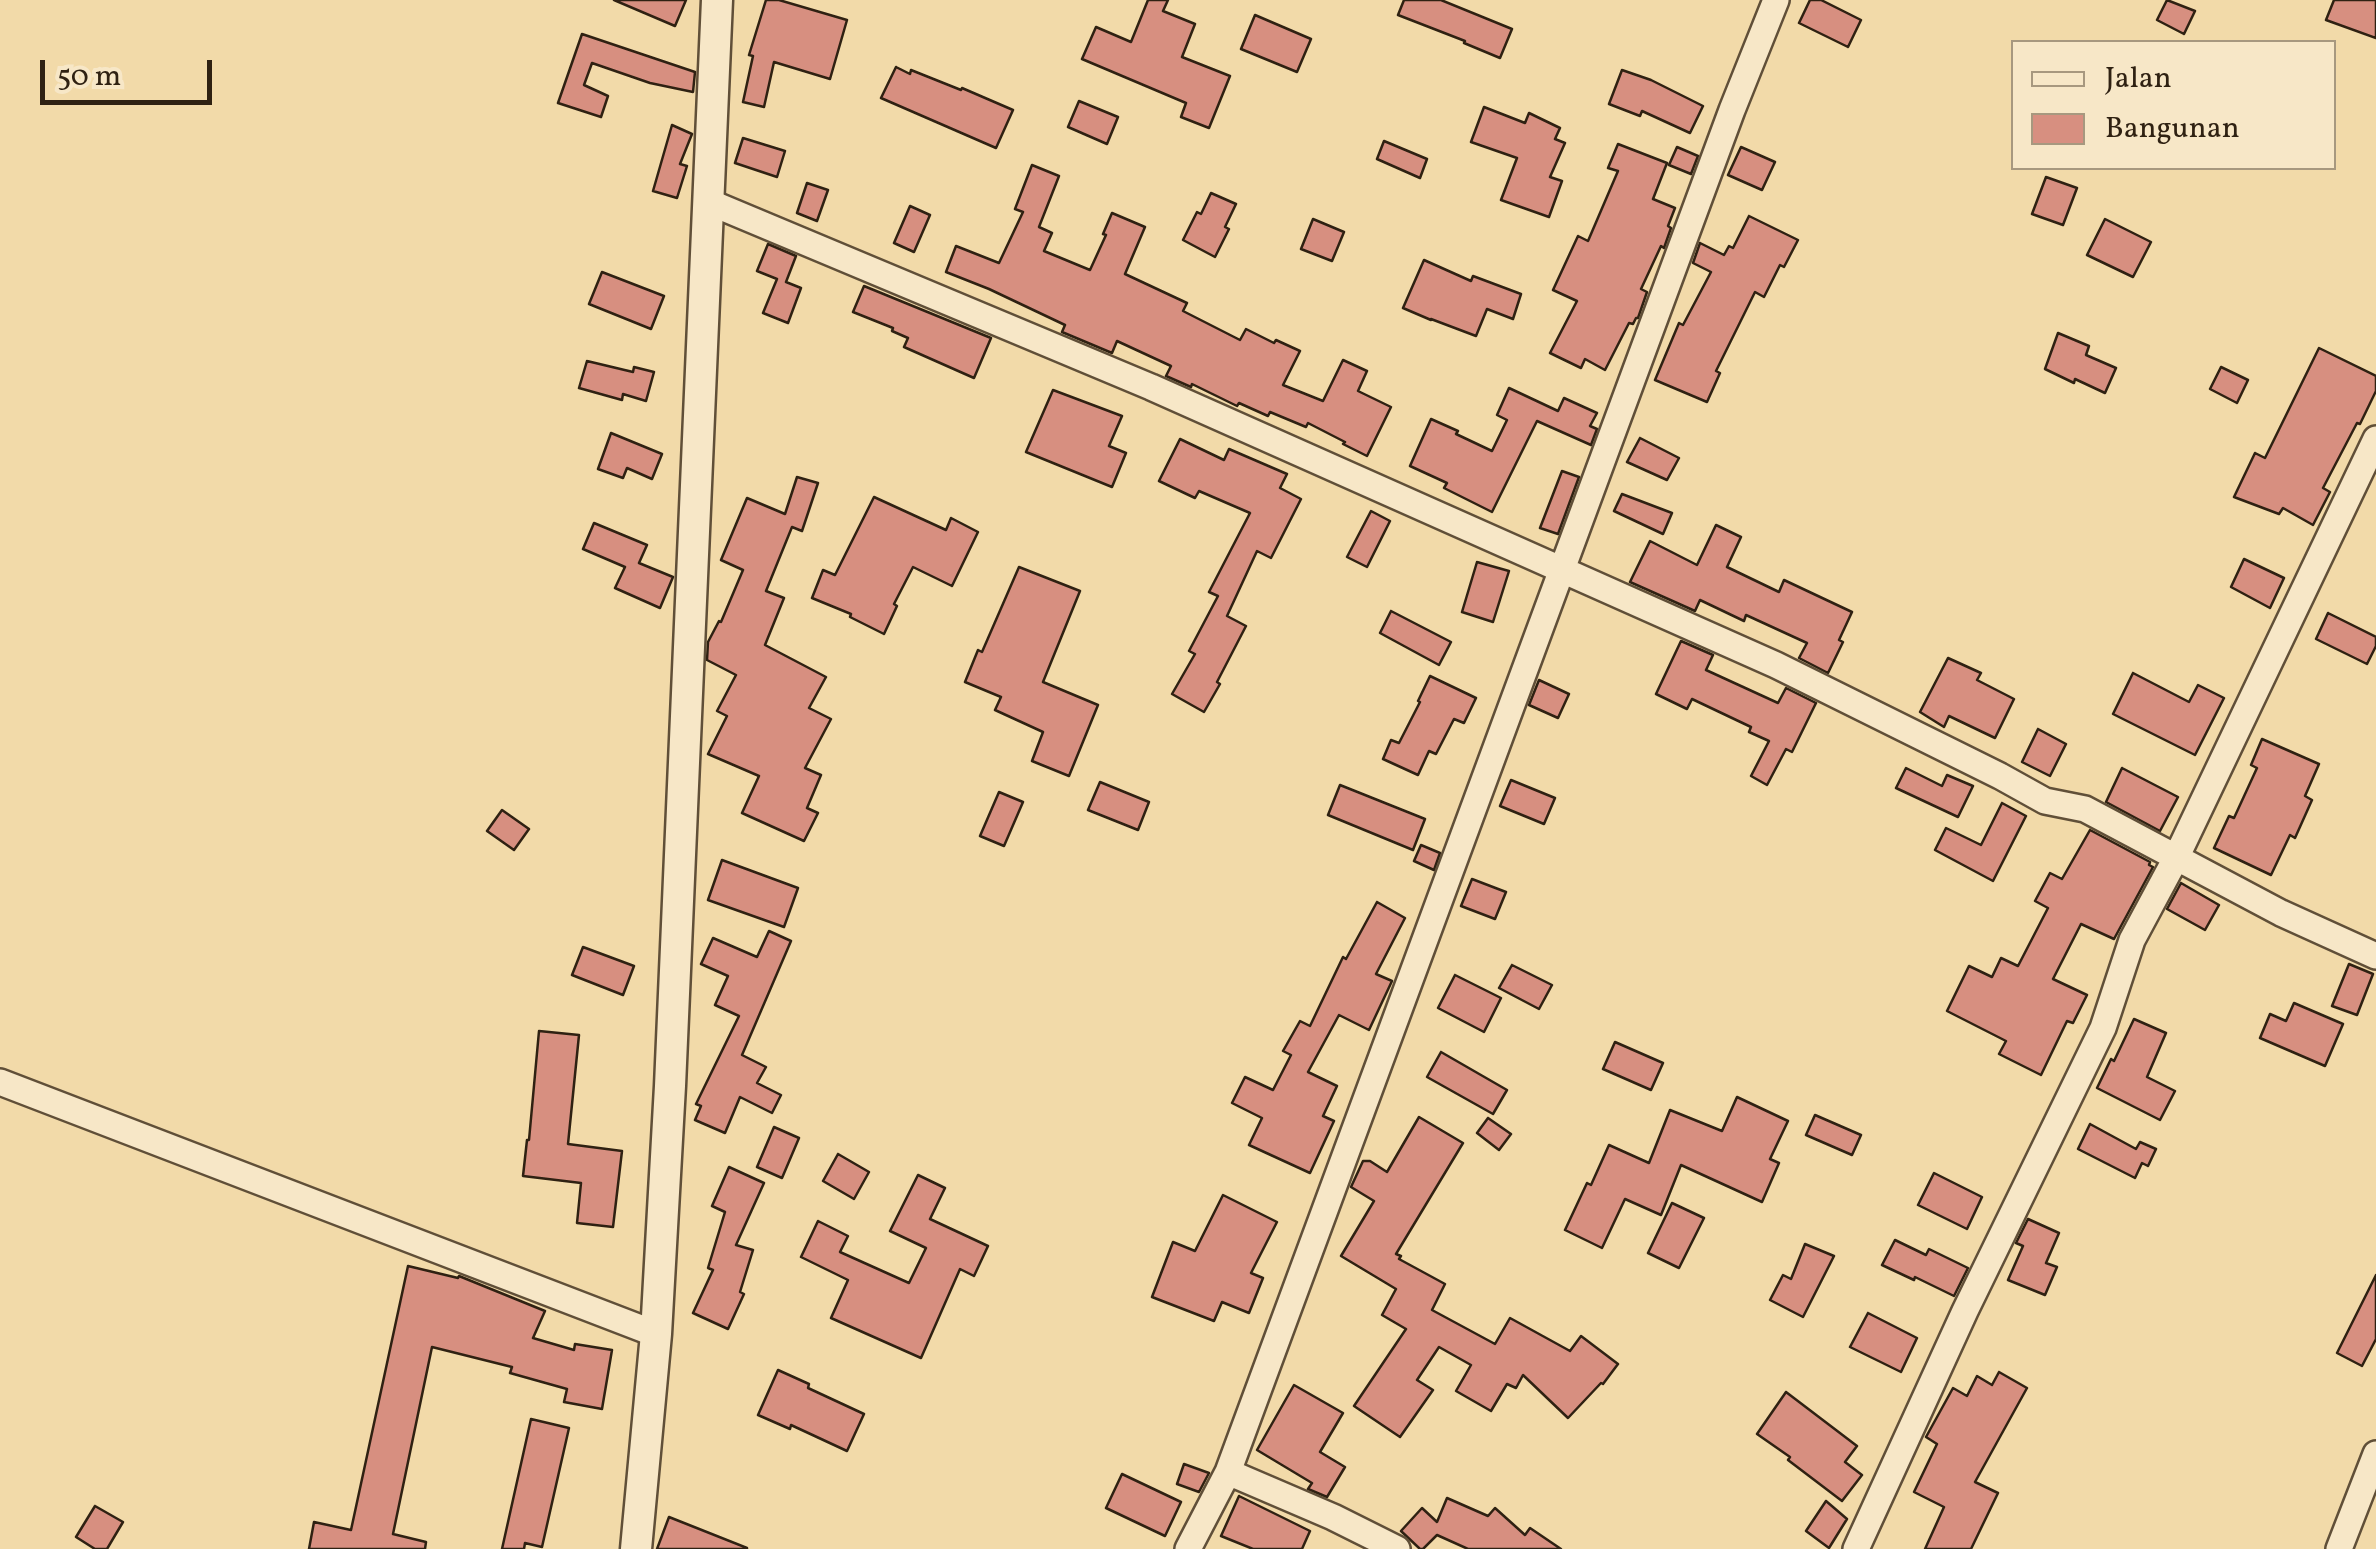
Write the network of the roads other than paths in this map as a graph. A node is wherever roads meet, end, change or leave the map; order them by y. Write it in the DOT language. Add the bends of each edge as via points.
graph roads {
  1 [pos="717,0"];
  2 [pos="1776,0"];
  3 [pos="710,202"];
  4 [pos="2376,439"];
  5 [pos="1562,571"];
  6 [pos="2176,858"];
  7 [pos="2376,956"];
  8 [pos="0,1082"];
  9 [pos="656,1334"];
  10 [pos="2376,1454"];
  11 [pos="1228,1472"];
  12 [pos="636,1549"];
  13 [pos="1188,1549"];
  14 [pos="1397,1549"];
  15 [pos="1856,1549"];
  16 [pos="2339,1549"];
  1 -- 3 [label="street"];
  2 -- 5 [label="street"];
  3 -- 5 [label="street" via="1151,387"];
  3 -- 9 [label="street"];
  4 -- 6 [label="street"];
  5 -- 6 [label="street" via="1776,665 2045,801 2085,809"];
  5 -- 11 [label="street"];
  6 -- 7 [label="street"];
  6 -- 15 [label="street" via="2132,940 2103,1028"];
  8 -- 9 [label="street"];
  9 -- 12 [label="street"];
  10 -- 16 [label="street"];
  11 -- 13 [label="street"];
  11 -- 14 [label="street"];
}
